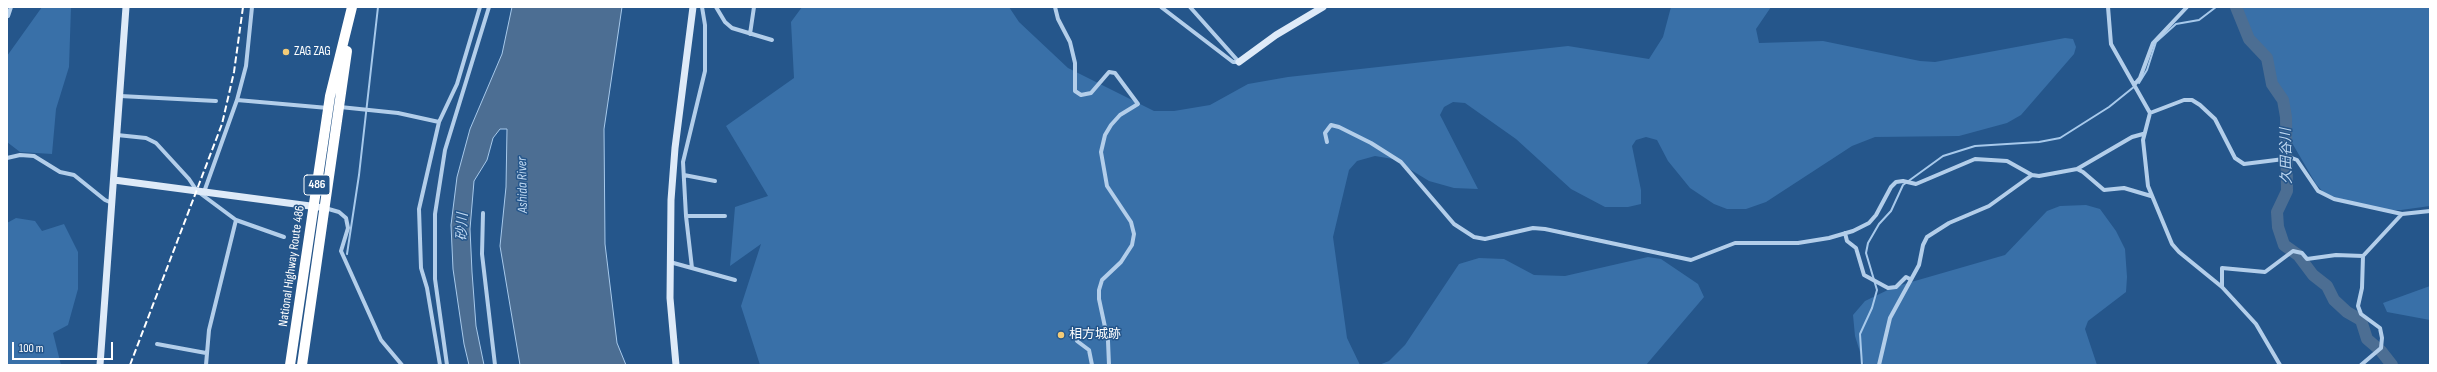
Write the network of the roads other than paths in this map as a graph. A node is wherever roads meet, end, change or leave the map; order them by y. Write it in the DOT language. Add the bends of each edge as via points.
graph roads {
  1 [pos="11,7"];
  2 [pos="126,7"];
  3 [pos="252,7"];
  4 [pos="353,7"];
  5 [pos="480,7"];
  6 [pos="489,7"];
  7 [pos="693,7"];
  8 [pos="702,7"];
  9 [pos="716,7"];
  10 [pos="754,7"];
  11 [pos="1055,7"];
  12 [pos="1161,7"];
  13 [pos="1190,7"];
  14 [pos="1323,7"];
  15 [pos="2108,7"];
  16 [pos="2188,7"];
  17 [pos="8,16"];
  18 [pos="750,34"];
  19 [pos="772,40"];
  20 [pos="1239,62"];
  21 [pos="2134,85"];
  22 [pos="120,96"];
  23 [pos="237,100"];
  24 [pos="216,101"];
  25 [pos="339,107"];
  26 [pos="328,108"];
  27 [pos="2150,113"];
  28 [pos="439,122"];
  29 [pos="2143,134"];
  30 [pos="117,135"];
  31 [pos="1327,142"];
  32 [pos="7,158"];
  33 [pos="2077,169"];
  34 [pos="684,175"];
  35 [pos="2032,175"];
  36 [pos="114,180"];
  37 [pos="715,181"];
  38 [pos="200,192"];
  39 [pos="2152,196"];
  40 [pos="112,203"];
  41 [pos="314,206"];
  42 [pos="325,208"];
  43 [pos="2430,211"];
  44 [pos="483,213"];
  45 [pos="2402,214"];
  46 [pos="686,216"];
  47 [pos="725,216"];
  48 [pos="236,220"];
  49 [pos="1845,233"];
  50 [pos="284,237"];
  51 [pos="2363,256"];
  52 [pos="670,261"];
  53 [pos="692,268"];
  54 [pos="1910,279"];
  55 [pos="735,280"];
  56 [pos="2222,287"];
  57 [pos="1077,340"];
  58 [pos="157,344"];
  59 [pos="206,353"];
  60 [pos="100,365"];
  61 [pos="206,365"];
  62 [pos="290,365"];
  63 [pos="302,365"];
  64 [pos="402,365"];
  65 [pos="440,365"];
  66 [pos="448,365"];
  67 [pos="495,365"];
  68 [pos="676,365"];
  69 [pos="1092,365"];
  70 [pos="1109,365"];
  71 [pos="1879,365"];
  72 [pos="2280,365"];
  73 [pos="2361,365"];
  1 -- 17 [label="street"];
  2 -- 22 [label="street"];
  3 -- 23 [label="street" via="246,66"];
  4 -- 25 [label="highway, National Highway Route 486 / 486"];
  4 -- 26 [label="highway, National Highway Route 486 / 486"];
  5 -- 28 [label="street" via="457,84"];
  6 -- 66 [label="street" via="445,150 435,214 435,279"];
  7 -- 52 [label="street" via="675,148"];
  8 -- 34 [label="street" via="705,25 705,71 683,162"];
  9 -- 18 [label="street" via="732,28"];
  10 -- 18 [label="street"];
  11 -- 70 [label="street" via="1070,42 1075,63 1075,91 1081,95 1091,93 1109,72 1115,73 1138,104 1120,115 1111,126 1105,135 1101,152 1107,186 1131,222 1134,234 1132,245 1121,262 1102,280 1099,290 1108,341"];
  12 -- 20 [label="street" via="1233,62"];
  13 -- 20 [label="street"];
  14 -- 20 [label="street" via="1276,35"];
  15 -- 21 [label="street" via="2111,44"];
  16 -- 21 [label="street" via="2153,42 2140,78"];
  18 -- 19 [label="street"];
  21 -- 27 [label="street"];
  22 -- 24 [label="street"];
  22 -- 30 [label="street"];
  23 -- 26 [label="street"];
  23 -- 38 [label="street"];
  25 -- 28 [label="street" via="398,113"];
  25 -- 42 [label="highway, National Highway Route 486 / 486"];
  26 -- 41 [label="highway, National Highway Route 486 / 486"];
  27 -- 29 [label="street"];
  27 -- 45 [label="street" via="2184,100 2192,100 2215,119 2235,158 2244,164 2292,158 2298,160 2318,191 2334,199"];
  28 -- 65 [label="street" via="419,209 421,268 427,288"];
  29 -- 33 [label="street" via="2132,137"];
  29 -- 39 [label="street" via="2148,186"];
  30 -- 36 [label="street"];
  30 -- 38 [label="street" via="146,138 156,143"];
  31 -- 49 [label="street" via="1325,133 1331,125 1372,143 1401,162 1454,224 1474,237 1485,239 1533,228 1545,229 1691,260 1735,243 1798,243"];
  32 -- 40 [label="street" via="20,155 34,156 60,172 74,175"];
  33 -- 35 [label="street"];
  33 -- 39 [label="street" via="2104,190 2124,188"];
  34 -- 37 [label="street"];
  34 -- 46 [label="street"];
  35 -- 49 [label="street" via="2007,161 1975,159 1916,184 1896,182 1869,222"];
  35 -- 54 [label="street" via="1989,206 1936,230 1923,245 1919,265"];
  36 -- 38 [label="street"];
  36 -- 40 [label="street"];
  38 -- 41 [label="street"];
  38 -- 48 [label="street"];
  39 -- 56 [label="street" via="2172,244 2178,252"];
  40 -- 60 [label="street"];
  41 -- 42 [label="street"];
  41 -- 62 [label="highway, National Highway Route 486 / 486"];
  42 -- 63 [label="highway, National Highway Route 486 / 486"];
  42 -- 64 [label="street" via="339,212 346,218 348,228 341,252 381,340"];
  43 -- 45 [label="street"];
  44 -- 67 [label="street" via="482,254"];
  45 -- 51 [label="street"];
  46 -- 47 [label="street"];
  46 -- 53 [label="street"];
  48 -- 50 [label="street"];
  48 -- 59 [label="street" via="209,330"];
  49 -- 54 [label="street" via="1847,241 1856,248 1864,275 1888,288 1896,287 1906,277"];
  51 -- 56 [label="street" via="2336,255 2307,259 2302,253 2293,252 2265,272 2222,268"];
  51 -- 73 [label="street" via="2362,288 2358,306 2361,314 2380,328 2382,338 2381,348"];
  52 -- 53 [label="street"];
  52 -- 68 [label="street"];
  53 -- 55 [label="street"];
  54 -- 71 [label="street" via="1890,318"];
  56 -- 72 [label="street" via="2256,324"];
  57 -- 69 [label="street" via="1089,350"];
  58 -- 59 [label="street"];
  59 -- 61 [label="street"];
}
